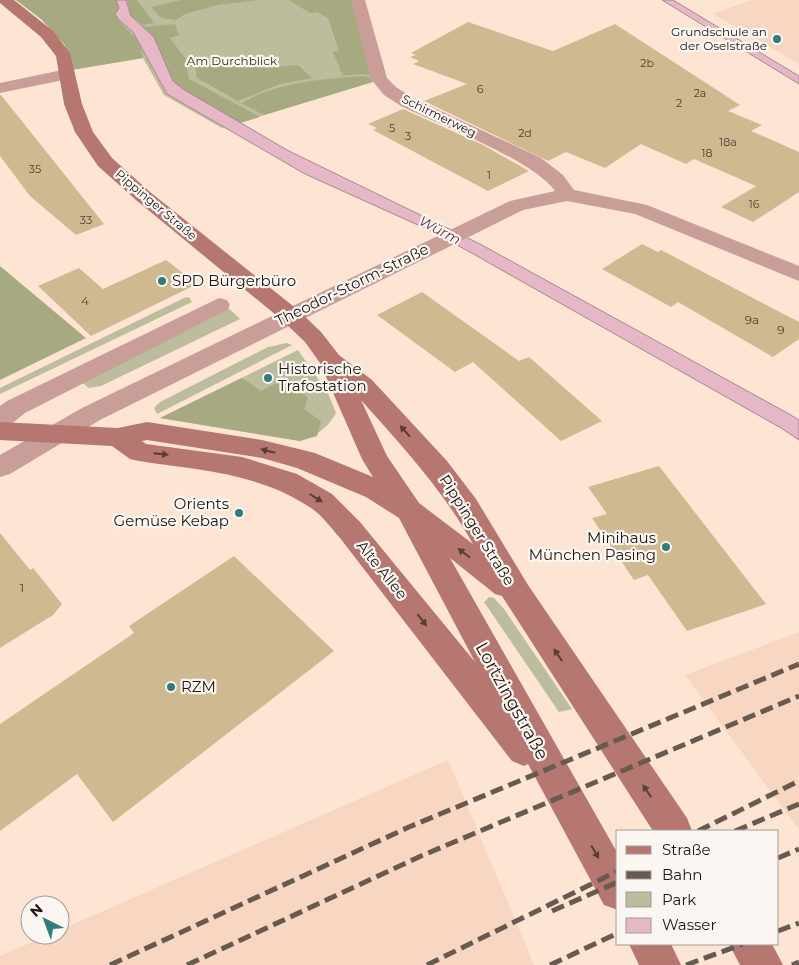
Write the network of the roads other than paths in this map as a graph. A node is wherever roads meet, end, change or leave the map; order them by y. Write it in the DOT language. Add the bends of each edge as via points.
graph roads {
  1 [pos="5,0"];
  2 [pos="358,0"];
  3 [pos="67,74"];
  4 [pos="0,88"];
  5 [pos="567,196"];
  6 [pos="799,274"];
  7 [pos="219,305"];
  8 [pos="290,315"];
  9 [pos="331,360"];
  10 [pos="0,420"];
  11 [pos="0,431"];
  12 [pos="56,434"];
  13 [pos="118,437"];
  14 [pos="0,467"];
  15 [pos="409,511"];
  16 [pos="517,594"];
  17 [pos="573,813"];
  18 [pos="673,830"];
  19 [pos="616,888"];
  20 [pos="649,945"];
  21 [pos="750,945"];
  22 [pos="661,965"];
  23 [pos="763,965"];
  1 -- 3 [label="main road, Pippinger Straße" via="32,20 57,45 64,56"];
  2 -- 5 [label="street, Schirmerweg" via="379,79 390,91 534,162 556,179"];
  3 -- 4 [label="street"];
  3 -- 8 [label="main road, Pippinger Straße" via="73,104 84,132 106,162"];
  5 -- 6 [label="street, Theodor-Storm-Straße" via="640,209"];
  5 -- 8 [label="street, Theodor-Storm-Straße" via="517,205"];
  7 -- 10 [label="street" via="16,407"];
  8 -- 9 [label="main road, Pippinger Straße"];
  8 -- 12 [label="street, Theodor-Storm-Straße"];
  9 -- 15 [label="main road, Pippinger Straße" via="366,442"];
  16 -- 9 [label="main road, Pippinger Straße, one-way" via="466,506 437,468 364,386"];
  11 -- 12 [label="main road"];
  12 -- 13 [label="main road"];
  12 -- 14 [label="street, Theodor-Storm-Straße"];
  15 -- 13 [label="main road, one-way" via="348,476 262,449 147,431"];
  13 -- 17 [label="main road, Alte Allee, one-way" via="139,452 242,467 278,478 322,501 392,582"];
  16 -- 15 [label="main road, one-way"];
  15 -- 17 [label="main road, Lortzingstraße"];
  18 -- 16 [label="main road, one-way"];
  17 -- 19 [label="main road, Lortzingstraße, one-way"];
  20 -- 22 [label="main road"];
  21 -- 23 [label="main road"];
}
